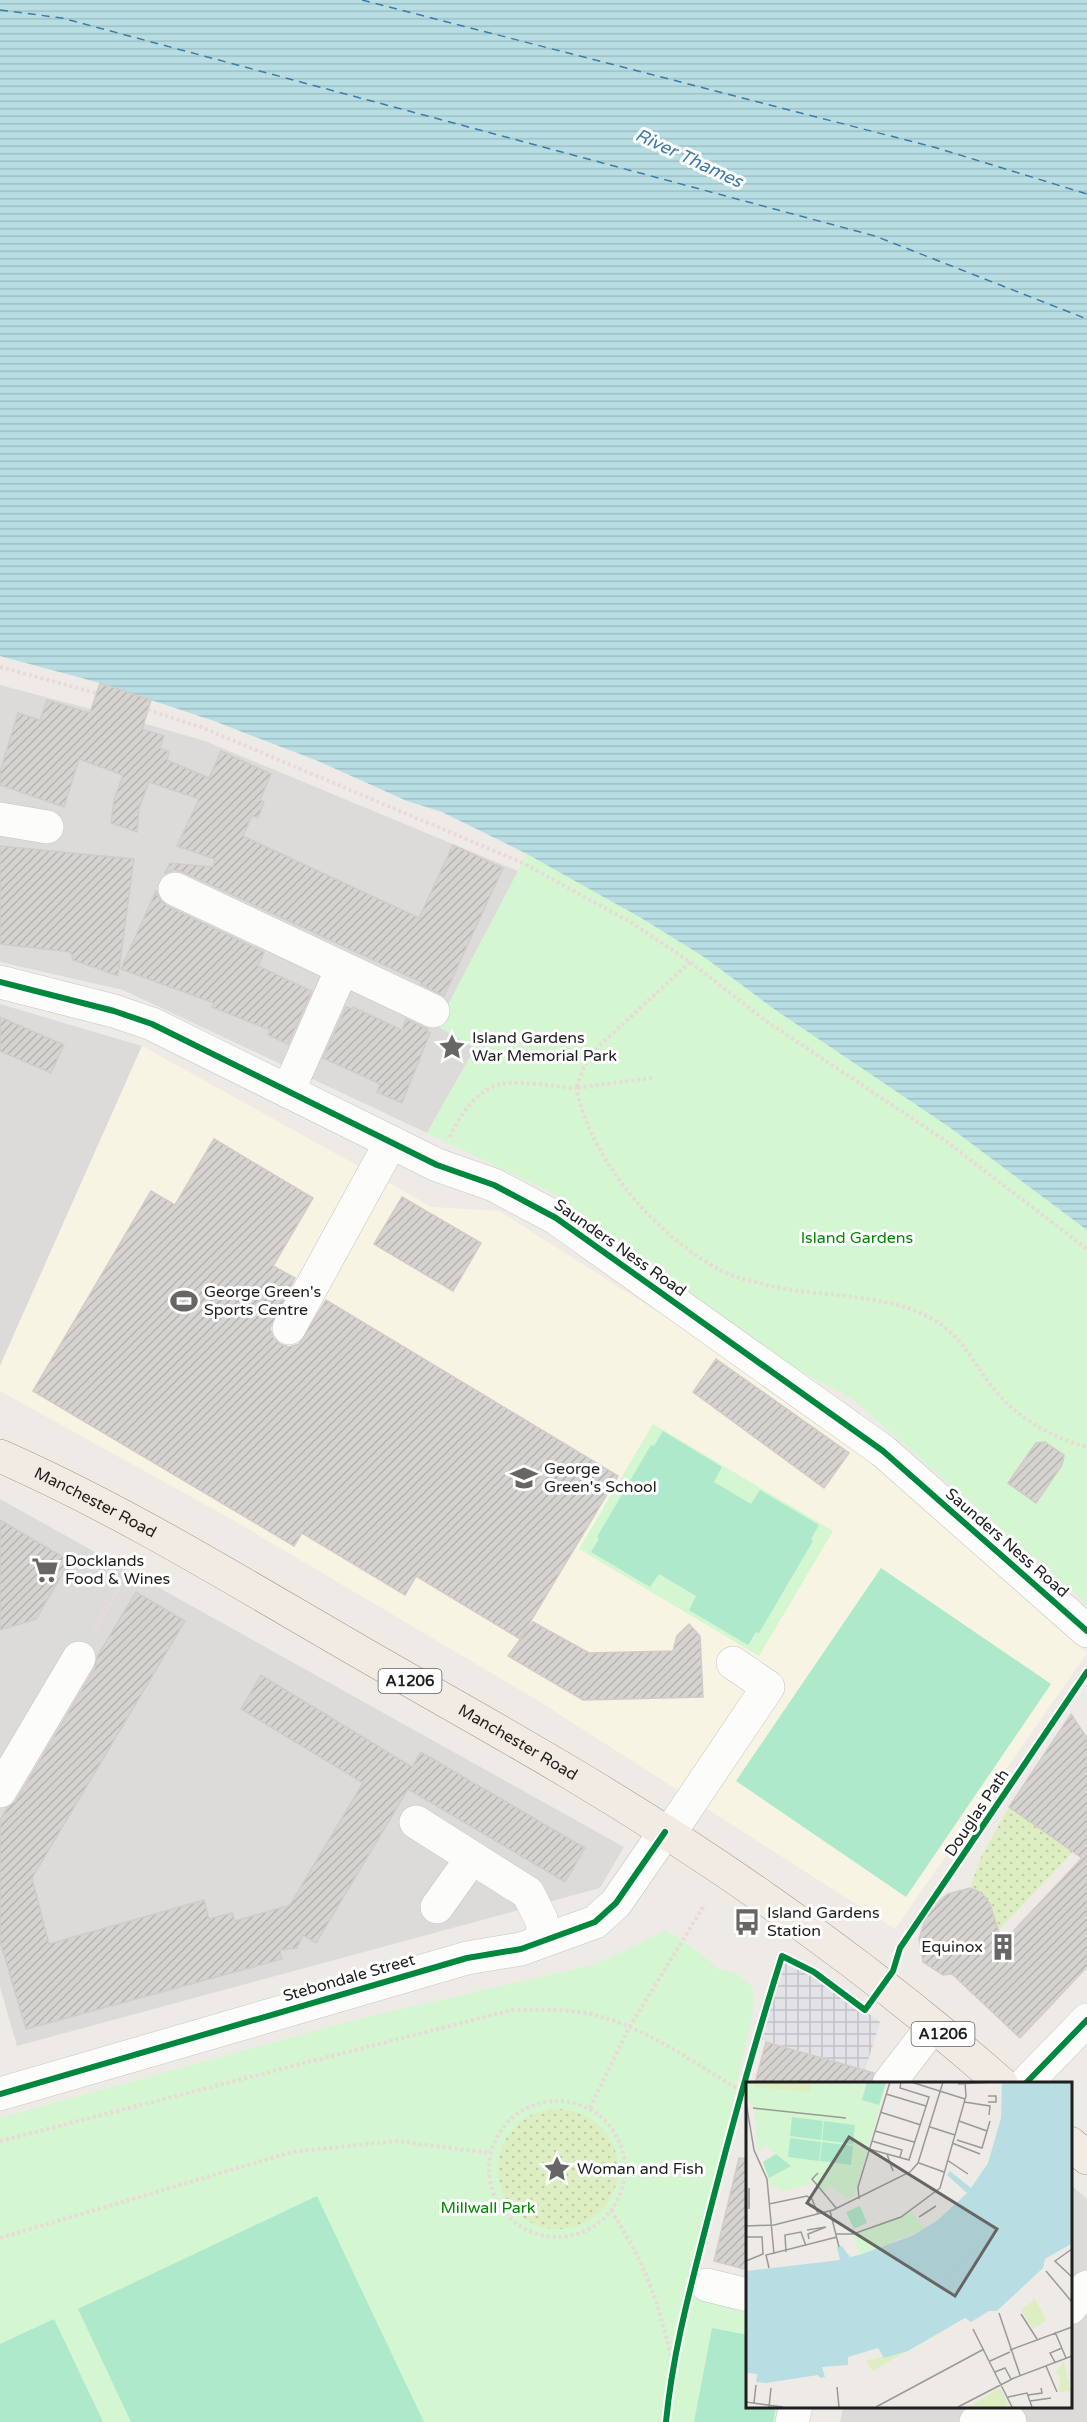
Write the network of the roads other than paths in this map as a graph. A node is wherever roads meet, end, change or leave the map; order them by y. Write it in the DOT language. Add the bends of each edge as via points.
graph roads {
  1 [pos="0,819"];
  2 [pos="47,827"];
  3 [pos="175,889"];
  4 [pos="342,969"];
  5 [pos="0,982"];
  6 [pos="433,1011"];
  7 [pos="288,1091"];
  8 [pos="391,1142"];
  9 [pos="289,1328"];
  10 [pos="0,1456"];
  11 [pos="1087,1631"];
  12 [pos="79,1658"];
  13 [pos="733,1663"];
  14 [pos="0,1791"];
  15 [pos="416,1822"];
  16 [pos="667,1833"];
  17 [pos="472,1858"];
  18 [pos="437,1907"];
  19 [pos="545,1939"];
  20 [pos="1087,2020"];
  21 [pos="933,2026"];
  22 [pos="986,2078"];
  23 [pos="890,2082"];
  24 [pos="1027,2082"];
  25 [pos="0,2094"];
  26 [pos="1072,2144"];
  27 [pos="1087,2158"];
  28 [pos="707,2285"];
  29 [pos="1087,2287"];
  30 [pos="746,2295"];
  31 [pos="1072,2307"];
  32 [pos="796,2407"];
  33 [pos="792,2422"];
  1 -- 2 [label="street"];
  3 -- 4 [label="street"];
  4 -- 6 [label="street"];
  4 -- 7 [label="street"];
  5 -- 7 [label="street, Saunders Ness Road" via="152,1024"];
  7 -- 8 [label="street, Saunders Ness Road"];
  8 -- 9 [label="street"];
  8 -- 11 [label="street, Saunders Ness Road" via="437,1165 494,1185 556,1218 883,1451"];
  10 -- 16 [label="main road, Manchester Road / A1206" via="54,1480 171,1543"];
  12 -- 14 [label="street"];
  13 -- 16 [label="street, Stebondale Street" via="768,1687"];
  15 -- 17 [label="street"];
  16 -- 19 [label="street, Stebondale Street" via="609,1911 595,1922"];
  16 -- 21 [label="main road, Manchester Road / A1206" via="888,1978"];
  17 -- 18 [label="street"];
  17 -- 19 [label="street" via="528,1893 542,1919"];
  19 -- 25 [label="street, Stebondale Street" via="521,1949 467,1958"];
  20 -- 24 [label="street"];
  21 -- 22 [label="main road, Manchester Road / A1206"];
  21 -- 23 [label="street"];
  26 -- 27 [label="main road"];
  28 -- 30 [label="street"];
  29 -- 31 [label="street"];
  32 -- 33 [label="street"];
}
